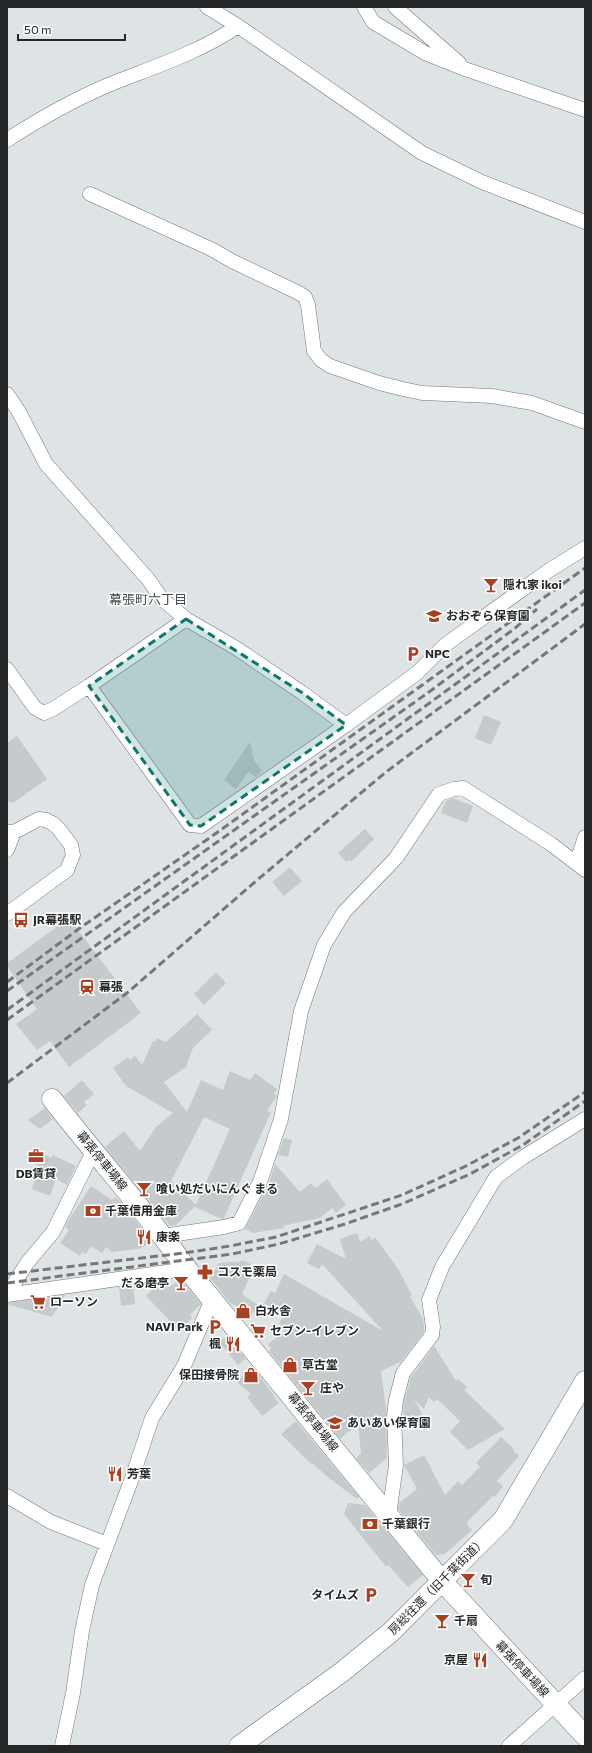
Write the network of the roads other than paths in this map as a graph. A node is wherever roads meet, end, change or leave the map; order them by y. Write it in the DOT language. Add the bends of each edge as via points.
graph roads {
  1 [pos="207,7"];
  2 [pos="364,7"];
  3 [pos="396,7"];
  4 [pos="238,26"];
  5 [pos="465,69"];
  6 [pos="585,110"];
  7 [pos="7,140"];
  8 [pos="90,194"];
  9 [pos="585,222"];
  10 [pos="7,394"];
  11 [pos="585,422"];
  12 [pos="585,547"];
  13 [pos="186,619"];
  14 [pos="7,669"];
  15 [pos="90,686"];
  16 [pos="346,726"];
  17 [pos="11,832"];
  18 [pos="585,837"];
  19 [pos="7,850"];
  20 [pos="581,866"];
  21 [pos="7,914"];
  22 [pos="52,1099"];
  23 [pos="585,1119"];
  24 [pos="93,1152"];
  25 [pos="163,1236"];
  26 [pos="187,1269"];
  27 [pos="7,1295"];
  28 [pos="212,1299"];
  29 [pos="585,1381"];
  30 [pos="7,1496"];
  31 [pos="390,1515"];
  32 [pos="107,1544"];
  33 [pos="442,1581"];
  34 [pos="585,1678"];
  35 [pos="555,1705"];
  36 [pos="585,1736"];
  37 [pos="62,1746"];
  38 [pos="239,1746"];
  39 [pos="509,1746"];
  1 -- 4 [label="street"];
  2 -- 5 [label="street" via="373,22 386,31 425,53"];
  3 -- 5 [label="street"];
  4 -- 7 [label="street" via="223,37 81,97"];
  4 -- 9 [label="street" via="422,152 482,182"];
  5 -- 6 [label="street"];
  8 -- 11 [label="street" via="299,293 308,305 314,351 330,366 379,383 422,393 492,396 532,403"];
  10 -- 13 [label="street" via="46,464 162,598"];
  12 -- 16 [label="street" via="548,570 445,645 417,673"];
  13 -- 15 [label="street"];
  13 -- 16 [label="street" via="236,648"];
  14 -- 15 [label="street" via="35,708 44,713"];
  15 -- 16 [label="street" via="190,825 196,827"];
  17 -- 19 [label="street"];
  17 -- 21 [label="street" via="39,819 46,820 58,828 71,845 73,855 67,870"];
  18 -- 20 [label="street"];
  20 -- 25 [label="street" via="463,788 439,794 396,858 344,912 324,945 301,1011 281,1119 260,1182 239,1223"];
  22 -- 24 [label="main road, 幕張停車場線"];
  23 -- 31 [label="street" via="496,1177 442,1267 429,1300 432,1335 403,1373 396,1400 396,1465"];
  24 -- 25 [label="main road, 幕張停車場線"];
  24 -- 27 [label="street" via="53,1232 27,1262"];
  25 -- 26 [label="main road, 幕張停車場線"];
  26 -- 27 [label="street"];
  26 -- 28 [label="main road, 幕張停車場線"];
  28 -- 31 [label="main road, 幕張停車場線"];
  28 -- 32 [label="street" via="184,1366 152,1418"];
  29 -- 33 [label="main road, 房総往還（旧千葉街道）" via="503,1520"];
  30 -- 32 [label="street" via="51,1522"];
  31 -- 33 [label="main road, 幕張停車場線"];
  32 -- 37 [label="street" via="92,1584"];
  33 -- 35 [label="main road, 幕張停車場線"];
  33 -- 38 [label="main road, 房総往還（旧千葉街道）" via="391,1632"];
  34 -- 35 [label="street"];
  35 -- 36 [label="main road, 幕張停車場線"];
  35 -- 39 [label="street"];
}
